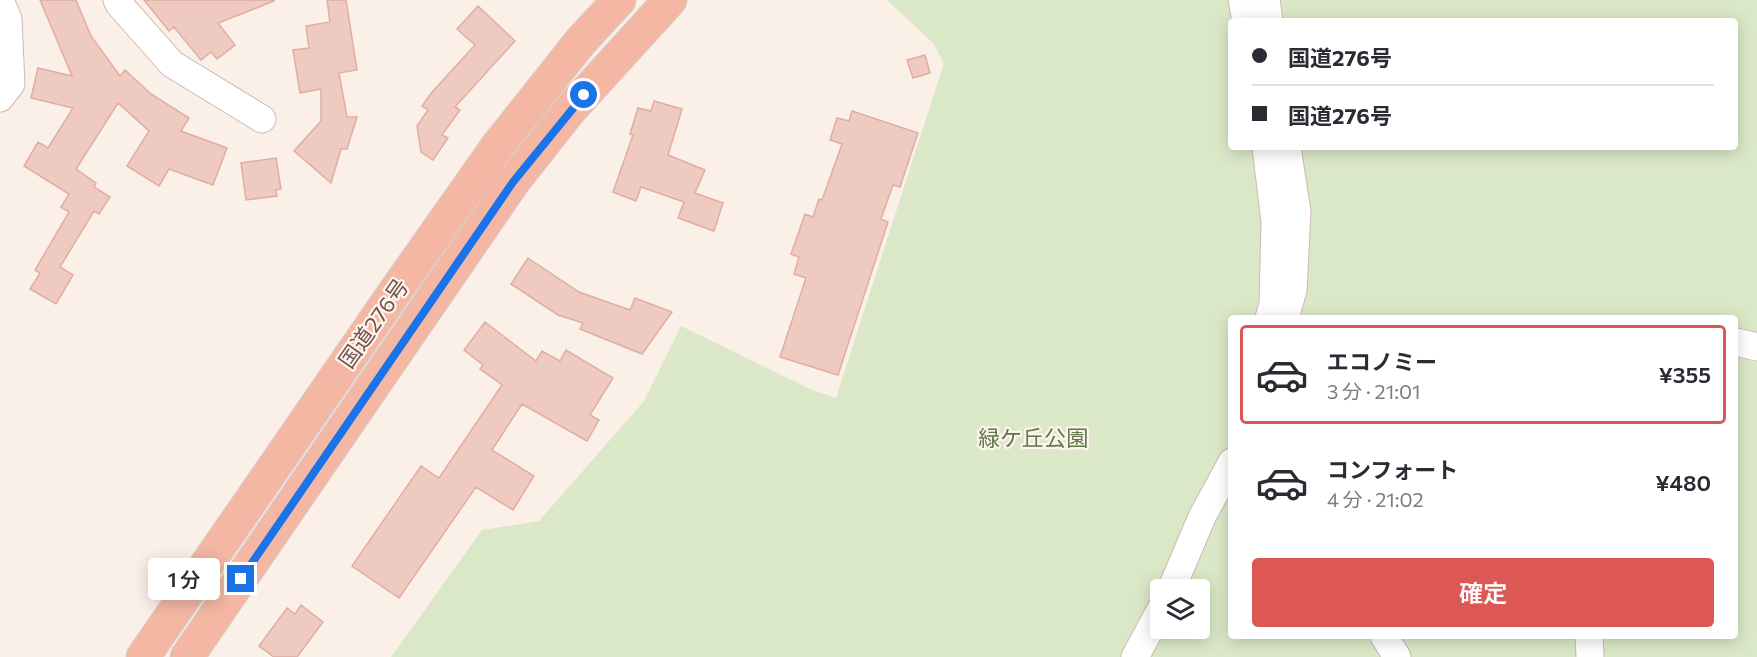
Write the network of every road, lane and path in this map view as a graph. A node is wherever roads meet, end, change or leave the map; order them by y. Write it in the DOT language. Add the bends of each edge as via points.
graph roads {
  1 [pos="0,0"];
  2 [pos="117,0"];
  3 [pos="619,0"];
  4 [pos="670,0"];
  5 [pos="1242,0"];
  6 [pos="1266,0"];
  7 [pos="1245,18"];
  8 [pos="1269,18"];
  9 [pos="0,98"];
  10 [pos="262,119"];
  11 [pos="1266,150"];
  12 [pos="1287,150"];
  13 [pos="1270,315"];
  14 [pos="1286,315"];
  15 [pos="1738,342"];
  16 [pos="1757,347"];
  17 [pos="1228,469"];
  18 [pos="1176,579"];
  19 [pos="1150,630"];
  20 [pos="1386,639"];
  21 [pos="1589,639"];
  22 [pos="143,657"];
  23 [pos="187,657"];
  24 [pos="1136,657"];
  25 [pos="1397,657"];
  26 [pos="1590,657"];
  1 -- 9 [label="street" via="8,19 11,84"];
  2 -- 10 [label="street" via="172,64"];
  3 -- 22 [label="highway, 国道276号" via="581,40 496,148"];
  4 -- 23 [label="highway, 国道276号" via="569,111 513,182"];
  5 -- 7 [label="street"];
  6 -- 8 [label="street"];
  11 -- 13 [label="street" via="1275,222 1274,304"];
  12 -- 14 [label="street" via="1297,212 1293,290"];
  15 -- 16 [label="street"];
  17 -- 18 [label="street"];
  19 -- 24 [label="street"];
  20 -- 25 [label="street"];
  21 -- 26 [label="street"];
}
